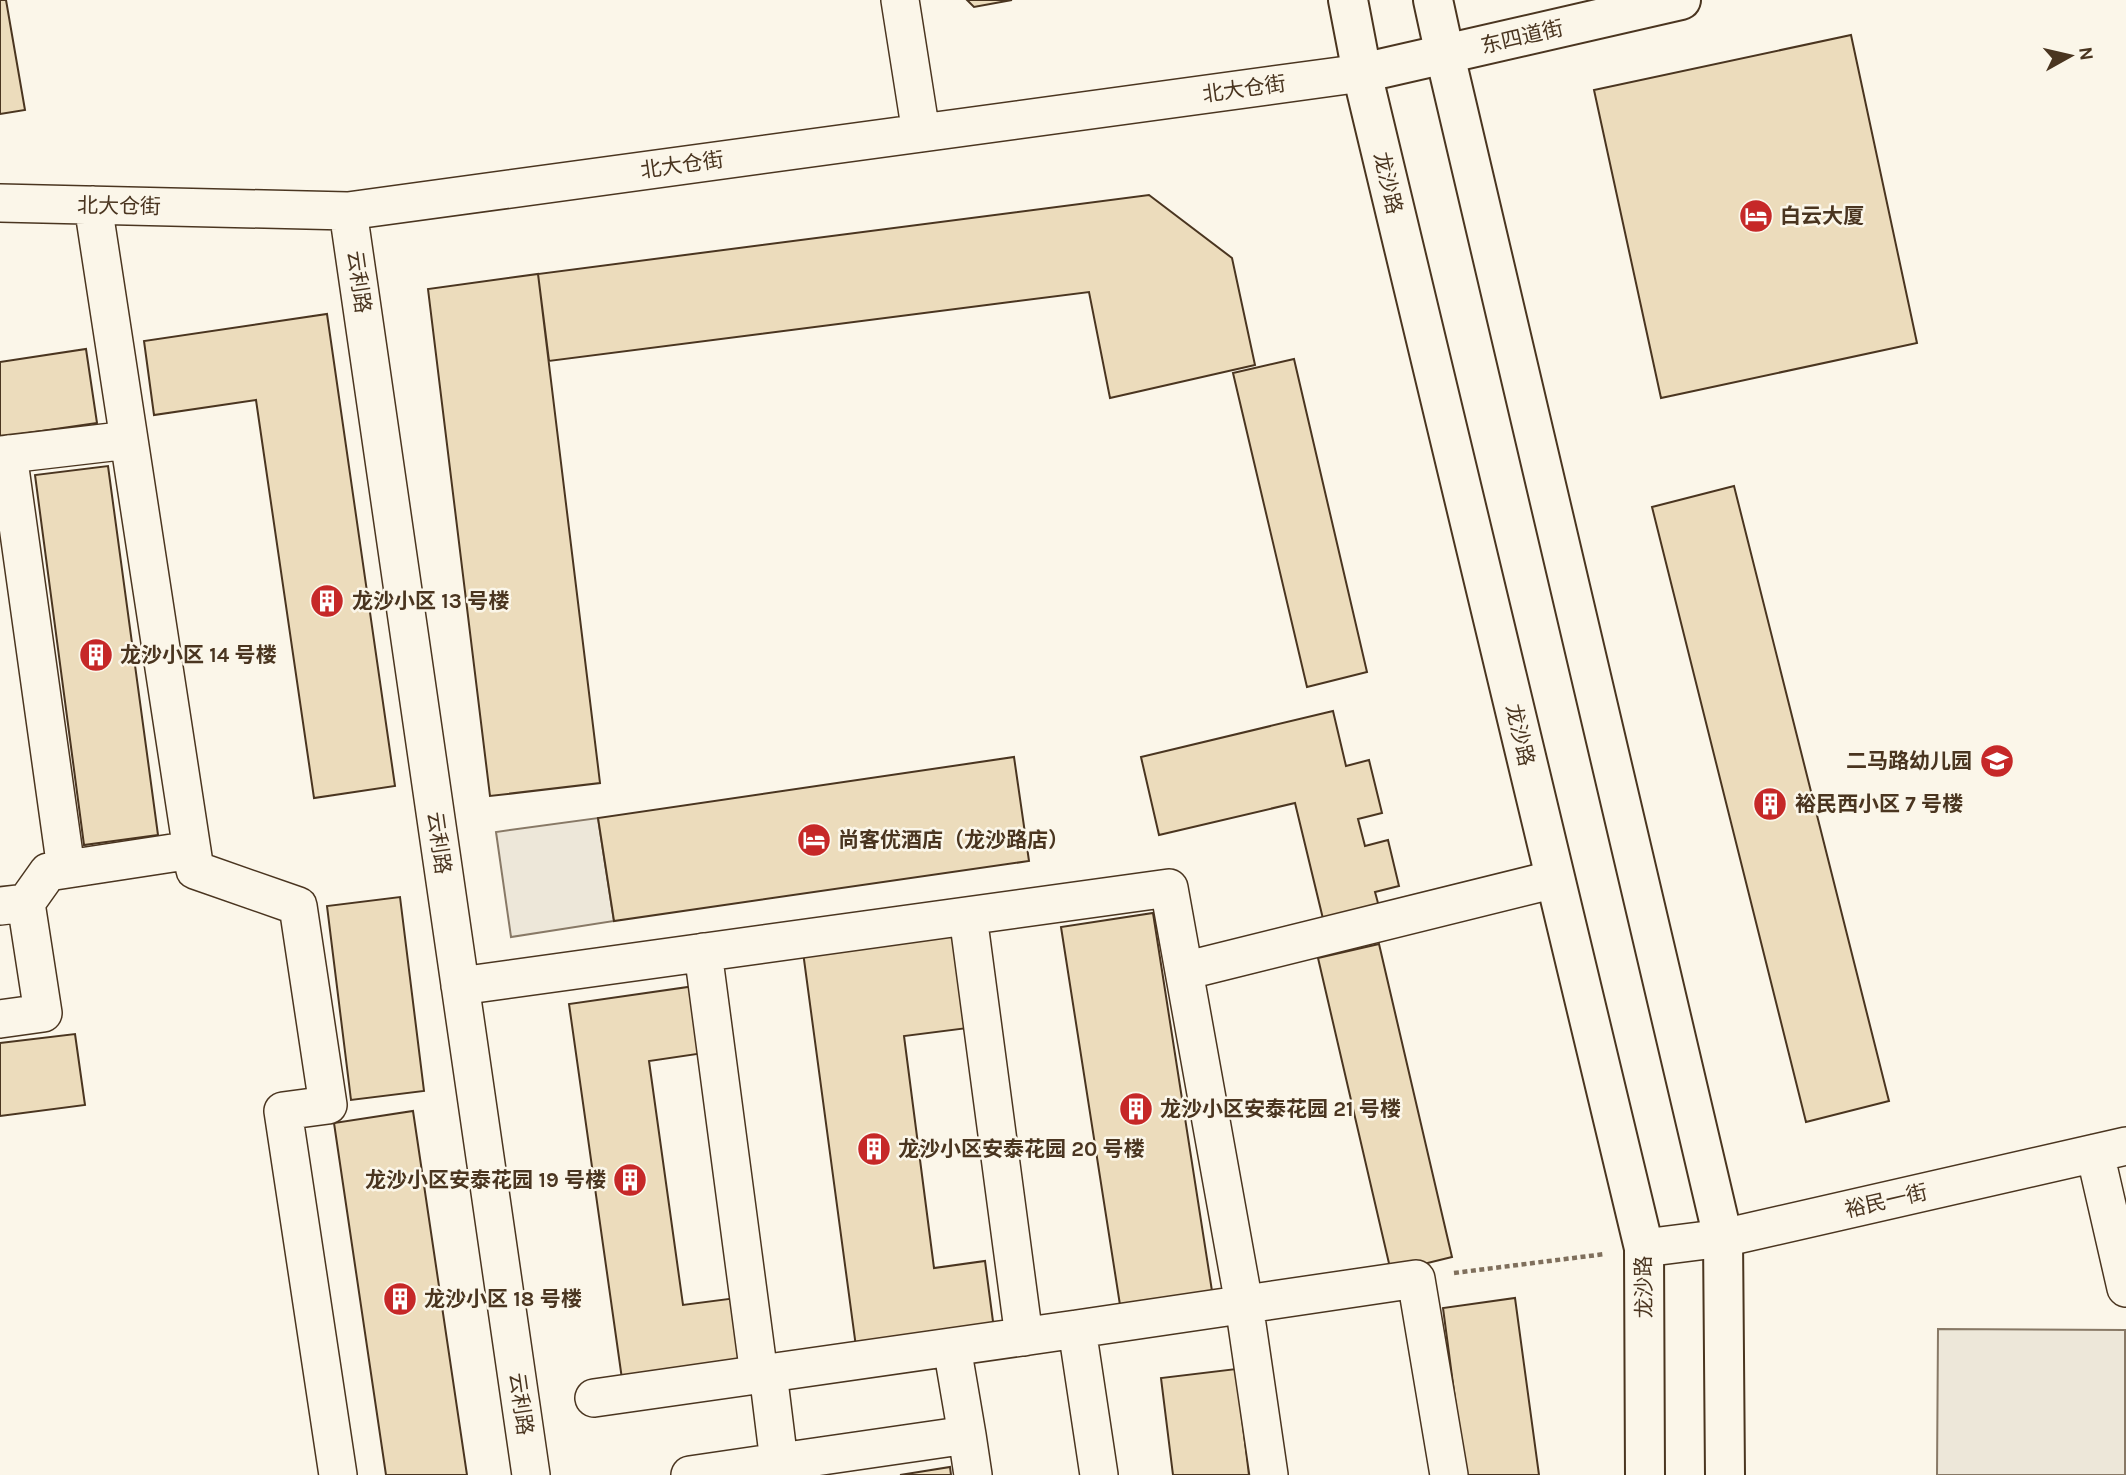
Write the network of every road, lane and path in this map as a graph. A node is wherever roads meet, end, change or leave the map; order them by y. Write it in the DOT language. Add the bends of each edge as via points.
graph roads {
  1 [pos="900,0"];
  2 [pos="1348,0"];
  3 [pos="1433,0"];
  4 [pos="1681,0"];
  5 [pos="1445,55"];
  6 [pos="1362,73"];
  7 [pos="921,133"];
  8 [pos="0,203"];
  9 [pos="93,205"];
  10 [pos="348,211"];
  11 [pos="129,440"];
  12 [pos="4,455"];
  13 [pos="192,850"];
  14 [pos="66,869"];
  15 [pos="1555,879"];
  16 [pos="13,905"];
  17 [pos="968,916"];
  18 [pos="703,952"];
  19 [pos="1184,971"];
  20 [pos="460,986"];
  21 [pos="0,1020"];
  22 [pos="2111,1149"];
  23 [pos="1723,1238"];
  24 [pos="1644,1248"];
  25 [pos="1416,1279"];
  26 [pos="2126,1288"];
  27 [pos="1244,1304"];
  28 [pos="1077,1329"];
  29 [pos="1024,1337"];
  30 [pos="952,1347"];
  31 [pos="763,1374"];
  32 [pos="594,1398"];
  33 [pos="967,1435"];
  34 [pos="779,1462"];
  35 [pos="849,1464"];
  36 [pos="338,1475"];
  37 [pos="531,1475"];
  38 [pos="690,1475"];
  39 [pos="973,1475"];
  40 [pos="1099,1475"];
  41 [pos="1269,1475"];
  42 [pos="1449,1475"];
  43 [pos="1645,1475"];
  44 [pos="1725,1475"];
  1 -- 7 [label="street"];
  2 -- 6 [label="main road, 龙沙路"];
  3 -- 5 [label="main road"];
  4 -- 5 [label="main road, 东四道街"];
  5 -- 6 [label="main road, 东四道街"];
  5 -- 23 [label="main road"];
  6 -- 7 [label="street, 北大仓街"];
  6 -- 15 [label="main road, 龙沙路"];
  7 -- 10 [label="street, 北大仓街"];
  8 -- 9 [label="street, 北大仓街"];
  9 -- 10 [label="street, 北大仓街"];
  9 -- 11 [label="street"];
  10 -- 20 [label="street, 云利路"];
  11 -- 12 [label="street"];
  11 -- 13 [label="street"];
  12 -- 14 [label="street"];
  13 -- 14 [label="street"];
  13 -- 36 [label="street" via="195,870 299,906 328,1105 283,1111"];
  14 -- 16 [label="street" via="48,872"];
  15 -- 19 [label="street"];
  15 -- 24 [label="main road, 龙沙路"];
  16 -- 21 [label="street" via="43,1013"];
  17 -- 18 [label="street"];
  17 -- 19 [label="street" via="1169,888"];
  17 -- 29 [label="street"];
  18 -- 20 [label="street"];
  18 -- 31 [label="street"];
  19 -- 27 [label="street"];
  20 -- 37 [label="street, 云利路"];
  22 -- 23 [label="street, 裕民一街"];
  22 -- 26 [label="street"];
  23 -- 24 [label="street, 裕民一街"];
  23 -- 44 [label="main road"];
  24 -- 25 [label="path"];
  24 -- 43 [label="main road, 龙沙路"];
  25 -- 27 [label="street"];
  25 -- 42 [label="street"];
  27 -- 28 [label="street"];
  27 -- 41 [label="street"];
  28 -- 29 [label="street"];
  28 -- 40 [label="street"];
  29 -- 30 [label="street"];
  30 -- 31 [label="street"];
  30 -- 33 [label="street"];
  31 -- 32 [label="street"];
  31 -- 34 [label="street"];
  33 -- 35 [label="street"];
  33 -- 39 [label="street"];
  34 -- 35 [label="street"];
  34 -- 38 [label="street"];
}
